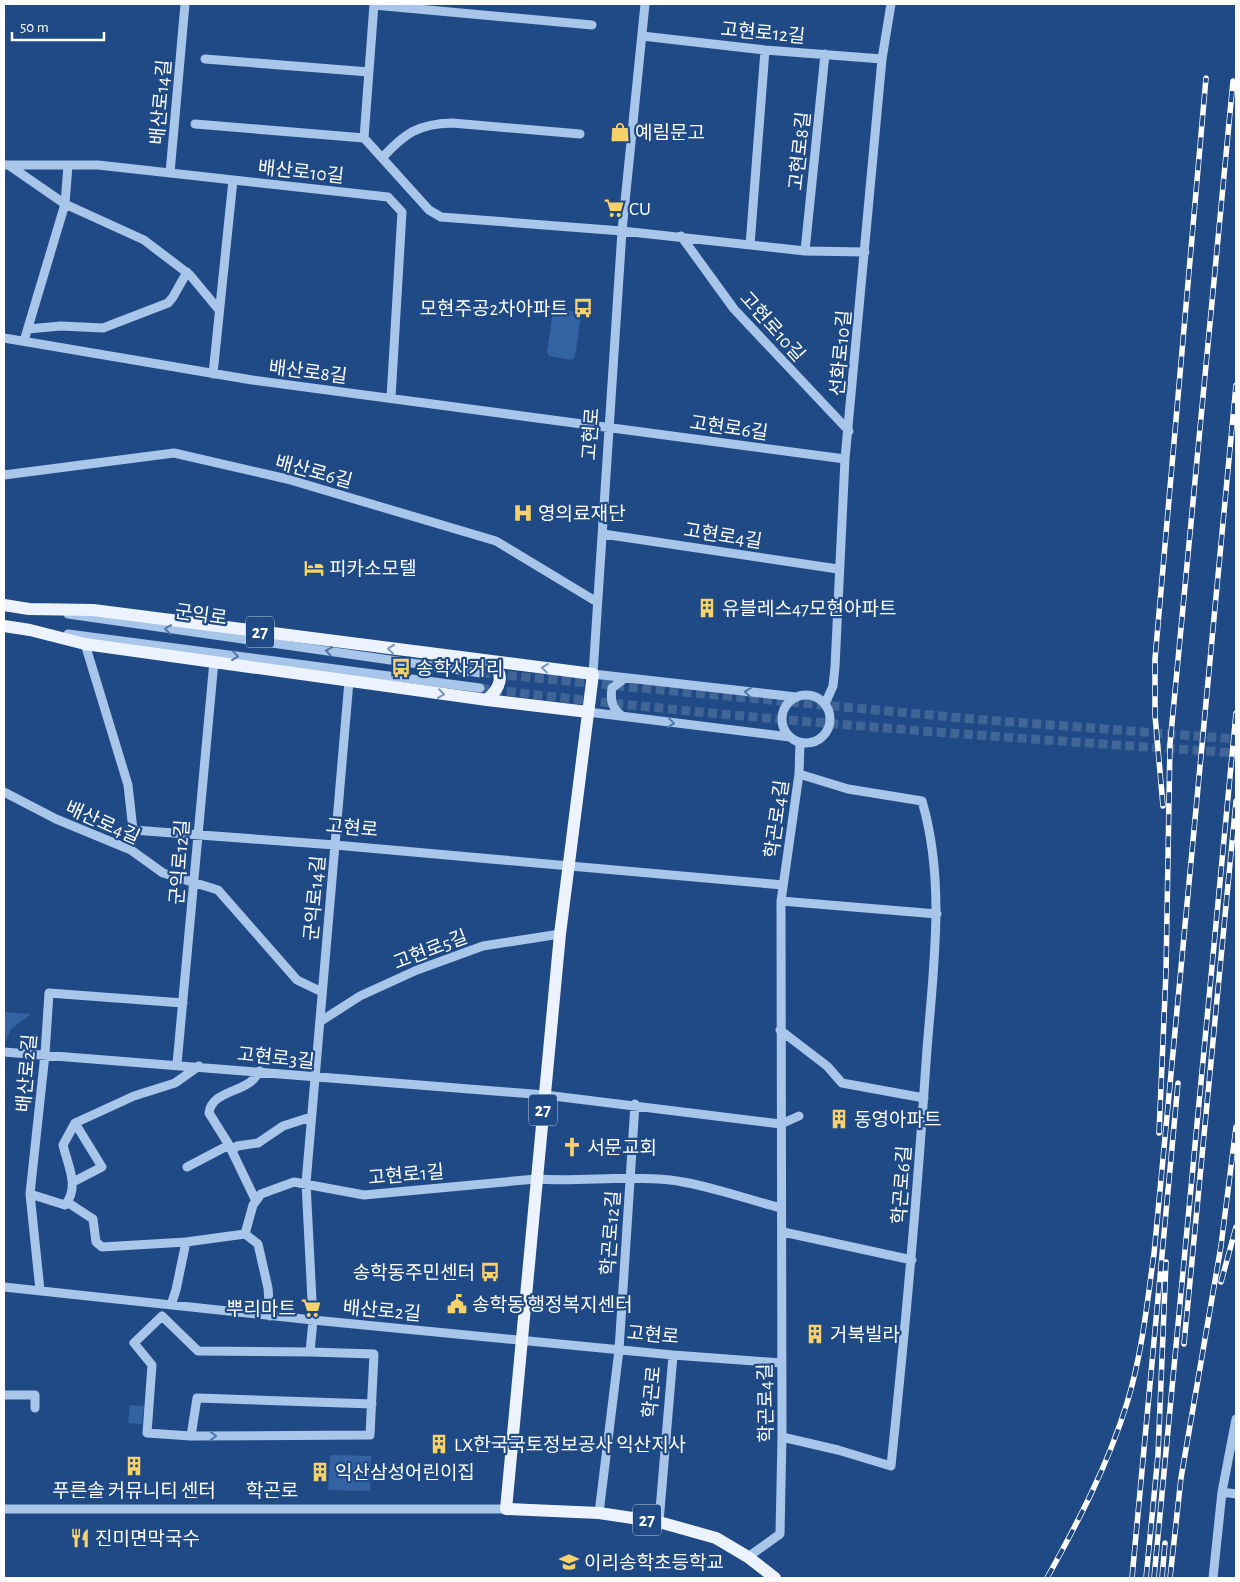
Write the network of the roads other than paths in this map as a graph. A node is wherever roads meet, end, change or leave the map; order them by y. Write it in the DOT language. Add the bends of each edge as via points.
graph roads {
  1 [pos="185,4"];
  2 [pos="645,4"];
  3 [pos="891,4"];
  4 [pos="374,5"];
  5 [pos="592,25"];
  6 [pos="642,36"];
  7 [pos="765,50"];
  8 [pos="825,54"];
  9 [pos="205,59"];
  10 [pos="882,59"];
  11 [pos="369,72"];
  12 [pos="195,124"];
  13 [pos="580,134"];
  14 [pos="364,138"];
  15 [pos="382,158"];
  16 [pos="7,165"];
  17 [pos="68,165"];
  18 [pos="170,173"];
  19 [pos="233,180"];
  20 [pos="66,204"];
  21 [pos="622,231"];
  22 [pos="681,236"];
  23 [pos="750,245"];
  24 [pos="805,251"];
  25 [pos="865,252"];
  26 [pos="187,272"];
  27 [pos="219,310"];
  28 [pos="28,329"];
  29 [pos="4,338"];
  30 [pos="24,341"];
  31 [pos="213,374"];
  32 [pos="391,398"];
  33 [pos="609,427"];
  34 [pos="849,431"];
  35 [pos="845,459"];
  36 [pos="4,475"];
  37 [pos="602,534"];
  38 [pos="838,569"];
  39 [pos="597,602"];
  40 [pos="4,605"];
  41 [pos="29,609"];
  42 [pos="4,626"];
  43 [pos="30,630"];
  44 [pos="85,644"];
  45 [pos="214,661"];
  46 [pos="491,662"];
  47 [pos="482,673"];
  48 [pos="593,674"];
  49 [pos="625,678"];
  50 [pos="349,682"];
  51 [pos="480,688"];
  52 [pos="796,697"];
  53 [pos="487,700"];
  54 [pos="825,704"];
  55 [pos="588,712"];
  56 [pos="623,717"];
  57 [pos="790,737"];
  58 [pos="800,742"];
  59 [pos="799,774"];
  60 [pos="4,792"];
  61 [pos="197,834"];
  62 [pos="336,844"];
  63 [pos="569,865"];
  64 [pos="194,883"];
  65 [pos="783,885"];
  66 [pos="781,901"];
  67 [pos="937,914"];
  68 [pos="560,934"];
  69 [pos="322,992"];
  70 [pos="182,1003"];
  71 [pos="321,1021"];
  72 [pos="780,1030"];
  73 [pos="4,1052"];
  74 [pos="45,1054"];
  75 [pos="177,1064"];
  76 [pos="199,1066"];
  77 [pos="260,1071"];
  78 [pos="314,1077"];
  79 [pos="544,1095"];
  80 [pos="924,1098"];
  81 [pos="635,1104"];
  82 [pos="799,1116"];
  83 [pos="311,1117"];
  84 [pos="75,1123"];
  85 [pos="781,1124"];
  86 [pos="231,1148"];
  87 [pos="187,1167"];
  88 [pos="630,1178"];
  89 [pos="536,1179"];
  90 [pos="73,1182"];
  91 [pos="306,1183"];
  92 [pos="30,1194"];
  93 [pos="256,1201"];
  94 [pos="67,1202"];
  95 [pos="781,1208"];
  96 [pos="782,1232"];
  97 [pos="246,1234"];
  98 [pos="186,1242"];
  99 [pos="912,1260"];
  100 [pos="4,1288"];
  101 [pos="40,1290"];
  102 [pos="170,1305"];
  103 [pos="270,1316"];
  104 [pos="313,1320"];
  105 [pos="521,1339"];
  106 [pos="619,1350"];
  107 [pos="310,1352"];
  108 [pos="673,1355"];
  109 [pos="781,1363"];
  110 [pos="4,1395"];
  111 [pos="372,1404"];
  112 [pos="35,1408"];
  113 [pos="1236,1419"];
  114 [pos="191,1436"];
  115 [pos="782,1437"];
  116 [pos="1222,1492"];
  117 [pos="1236,1494"];
  118 [pos="4,1509"];
  119 [pos="506,1509"];
  120 [pos="599,1513"];
  121 [pos="659,1522"];
  122 [pos="748,1557"];
  123 [pos="775,1578"];
  124 [pos="1213,1578"];
  1 -- 18 [label="street, 배산로14길"];
  2 -- 6 [label="street, 고현로"];
  3 -- 10 [label="street, 선화로10길"];
  4 -- 5 [label="street"];
  4 -- 11 [label="street"];
  6 -- 7 [label="street, 고현로12길"];
  6 -- 21 [label="street, 고현로"];
  7 -- 8 [label="street, 고현로12길"];
  7 -- 23 [label="street"];
  8 -- 10 [label="street, 고현로12길"];
  8 -- 24 [label="street, 고현로8길"];
  9 -- 11 [label="street"];
  10 -- 25 [label="street, 선화로10길"];
  11 -- 14 [label="street"];
  12 -- 14 [label="street"];
  13 -- 15 [label="street" via="431,124 399,139"];
  14 -- 15 [label="street"];
  15 -- 21 [label="street" via="429,210 441,217"];
  16 -- 17 [label="street, 배산로10길"];
  16 -- 20 [label="street"];
  17 -- 18 [label="street, 배산로10길"];
  17 -- 20 [label="street"];
  18 -- 19 [label="street, 배산로10길"];
  19 -- 27 [label="street"];
  19 -- 32 [label="street, 배산로10길" via="388,197 402,212"];
  20 -- 26 [label="street" via="144,240"];
  20 -- 28 [label="street"];
  21 -- 22 [label="street"];
  21 -- 33 [label="street, 고현로"];
  22 -- 23 [label="street"];
  22 -- 34 [label="street, 고현로10길" via="734,309"];
  23 -- 24 [label="street"];
  24 -- 25 [label="street"];
  25 -- 34 [label="street, 선화로10길"];
  26 -- 27 [label="street"];
  26 -- 28 [label="street" via="168,303 103,328 61,326"];
  27 -- 31 [label="street"];
  28 -- 30 [label="street"];
  29 -- 30 [label="street, 배산로8길"];
  30 -- 31 [label="street, 배산로8길"];
  31 -- 32 [label="street, 배산로8길"];
  32 -- 33 [label="street, 배산로8길"];
  33 -- 35 [label="street, 고현로6길"];
  33 -- 37 [label="street, 고현로"];
  34 -- 35 [label="street, 선화로10길"];
  35 -- 38 [label="street, 선화로10길"];
  36 -- 39 [label="street, 배산로6길" via="174,453 287,479 496,541"];
  37 -- 38 [label="street, 고현로4길"];
  37 -- 39 [label="street, 고현로"];
  38 -- 54 [label="street, 선화로10길" via="835,667 833,686"];
  39 -- 48 [label="street, 고현로"];
  40 -- 41 [label="main road, 군익로 / 27"];
  46 -- 41 [label="main road, 27, one-way" via="93,610"];
  47 -- 41 [label="street, 군익로, one-way"];
  42 -- 43 [label="main road, 군익로 / 27"];
  43 -- 44 [label="main road, 27"];
  43 -- 51 [label="street, 군익로, one-way"];
  44 -- 45 [label="main road, 27"];
  44 -- 61 [label="street, 고현로" via="128,785 133,830"];
  45 -- 50 [label="main road, 27"];
  45 -- 61 [label="street, 군익로12길"];
  48 -- 46 [label="main road, 27, one-way"];
  46 -- 53 [label="main road" via="501,676 500,685"];
  48 -- 49 [label="street"];
  48 -- 55 [label="main road, 고현로 / 27"];
  52 -- 49 [label="street, one-way"];
  49 -- 56 [label="street" via="612,688 610,700"];
  50 -- 53 [label="main road, 27, one-way"];
  50 -- 62 [label="street, 군익로14길"];
  52 -- 54 [label="street" via="812,695"];
  52 -- 57 [label="street" via="782,715 782,723"];
  53 -- 55 [label="main road, 27"];
  54 -- 58 [label="street" via="831,719 825,734 813,742"];
  55 -- 56 [label="street"];
  55 -- 63 [label="main road, 고현로 / 27"];
  56 -- 57 [label="street, one-way"];
  57 -- 58 [label="street"];
  58 -- 59 [label="street, 학곤로4길"];
  59 -- 65 [label="street, 학곤로4길"];
  59 -- 67 [label="street, 학곤로6길" via="848,789 922,801 934,856"];
  60 -- 64 [label="street, 배산로4길" via="56,819 131,850 163,873"];
  61 -- 62 [label="street, 고현로"];
  61 -- 64 [label="street, 군익로12길"];
  62 -- 63 [label="street, 고현로"];
  62 -- 69 [label="street, 군익로14길"];
  63 -- 65 [label="street, 고현로"];
  63 -- 68 [label="main road, 고현로 / 27"];
  64 -- 69 [label="street, 배산로4길" via="218,890 297,980"];
  64 -- 70 [label="street, 군익로12길"];
  65 -- 66 [label="street, 학곤로4길"];
  66 -- 67 [label="street"];
  66 -- 72 [label="street, 학곤로4길"];
  67 -- 80 [label="street, 학곤로6길"];
  68 -- 71 [label="street, 고현로5길" via="483,946 360,996"];
  68 -- 79 [label="main road, 고현로 / 27"];
  69 -- 71 [label="street, 군익로14길"];
  70 -- 74 [label="street, 배산로2길" via="49,992"];
  70 -- 75 [label="street, 군익로12길"];
  71 -- 78 [label="street, 군익로14길"];
  72 -- 80 [label="street" via="827,1066 842,1083"];
  72 -- 85 [label="street, 학곤로4길"];
  73 -- 74 [label="street, 고현로3길"];
  74 -- 75 [label="street, 고현로3길"];
  74 -- 92 [label="street, 배산로2길"];
  75 -- 76 [label="street, 고현로3길"];
  76 -- 77 [label="street, 고현로3길"];
  76 -- 84 [label="street" via="175,1083 134,1096"];
  77 -- 78 [label="street, 고현로3길"];
  77 -- 86 [label="street" via="251,1082 220,1097 209,1107 209,1113"];
  78 -- 79 [label="street, 고현로3길"];
  78 -- 83 [label="street, 군익로14길"];
  79 -- 81 [label="street"];
  79 -- 89 [label="main road, 고현로 / 27"];
  80 -- 99 [label="street, 학곤로6길"];
  81 -- 85 [label="street"];
  81 -- 88 [label="street, 학곤로12길"];
  82 -- 85 [label="street"];
  83 -- 86 [label="street" via="283,1126 258,1143"];
  83 -- 91 [label="street, 군익로14길"];
  84 -- 90 [label="street" via="63,1145"];
  84 -- 90 [label="street" via="102,1167"];
  85 -- 95 [label="street, 학곤로4길"];
  86 -- 87 [label="street"];
  86 -- 93 [label="street"];
  88 -- 89 [label="street"];
  88 -- 95 [label="street" via="671,1180"];
  88 -- 106 [label="street, 학곤로12길"];
  89 -- 91 [label="street, 고현로1길" via="364,1195"];
  89 -- 105 [label="main road, 고현로 / 27"];
  90 -- 94 [label="street" via="72,1196"];
  91 -- 93 [label="street, 고현로1길" via="294,1182 261,1194"];
  91 -- 104 [label="street, 군익로14길"];
  92 -- 94 [label="street" via="65,1205"];
  92 -- 101 [label="street, 배산로2길"];
  93 -- 97 [label="street"];
  94 -- 98 [label="street" via="93,1219 96,1242 102,1247"];
  95 -- 96 [label="street, 학곤로4길"];
  96 -- 99 [label="street"];
  96 -- 109 [label="street, 학곤로4길"];
  97 -- 98 [label="street"];
  97 -- 103 [label="street" via="258,1244 268,1288"];
  98 -- 102 [label="street"];
  99 -- 115 [label="street, 학곤로6길" via="891,1466"];
  100 -- 101 [label="street, 배산로2길"];
  101 -- 102 [label="street, 배산로2길"];
  102 -- 103 [label="street, 배산로2길"];
  103 -- 104 [label="street, 배산로2길"];
  104 -- 105 [label="street, 배산로2길"];
  104 -- 107 [label="street, 군익로14길"];
  105 -- 106 [label="street, 고현로"];
  105 -- 119 [label="main road, 고현로 / 27"];
  106 -- 108 [label="street, 고현로"];
  106 -- 120 [label="street, 학곤로12길"];
  107 -- 111 [label="street" via="374,1354"];
  107 -- 114 [label="street" via="198,1351 162,1316 134,1344 152,1365 147,1433"];
  108 -- 109 [label="street, 고현로"];
  108 -- 121 [label="street, 학곤로"];
  109 -- 115 [label="street, 학곤로4길"];
  110 -- 112 [label="street" via="35,1395"];
  114 -- 111 [label="street, one-way" via="370,1435"];
  111 -- 114 [label="street" via="197,1398"];
  113 -- 116 [label="street"];
  115 -- 122 [label="street, 학곤로4길" via="780,1534"];
  116 -- 117 [label="street"];
  116 -- 124 [label="street"];
  118 -- 119 [label="street, 학곤로"];
  119 -- 120 [label="main road, 학곤로 / 27"];
  120 -- 121 [label="main road, 학곤로 / 27"];
  121 -- 122 [label="main road, 학곤로 / 27" via="716,1538"];
  122 -- 123 [label="main road, 학곤로 / 27"];
}
